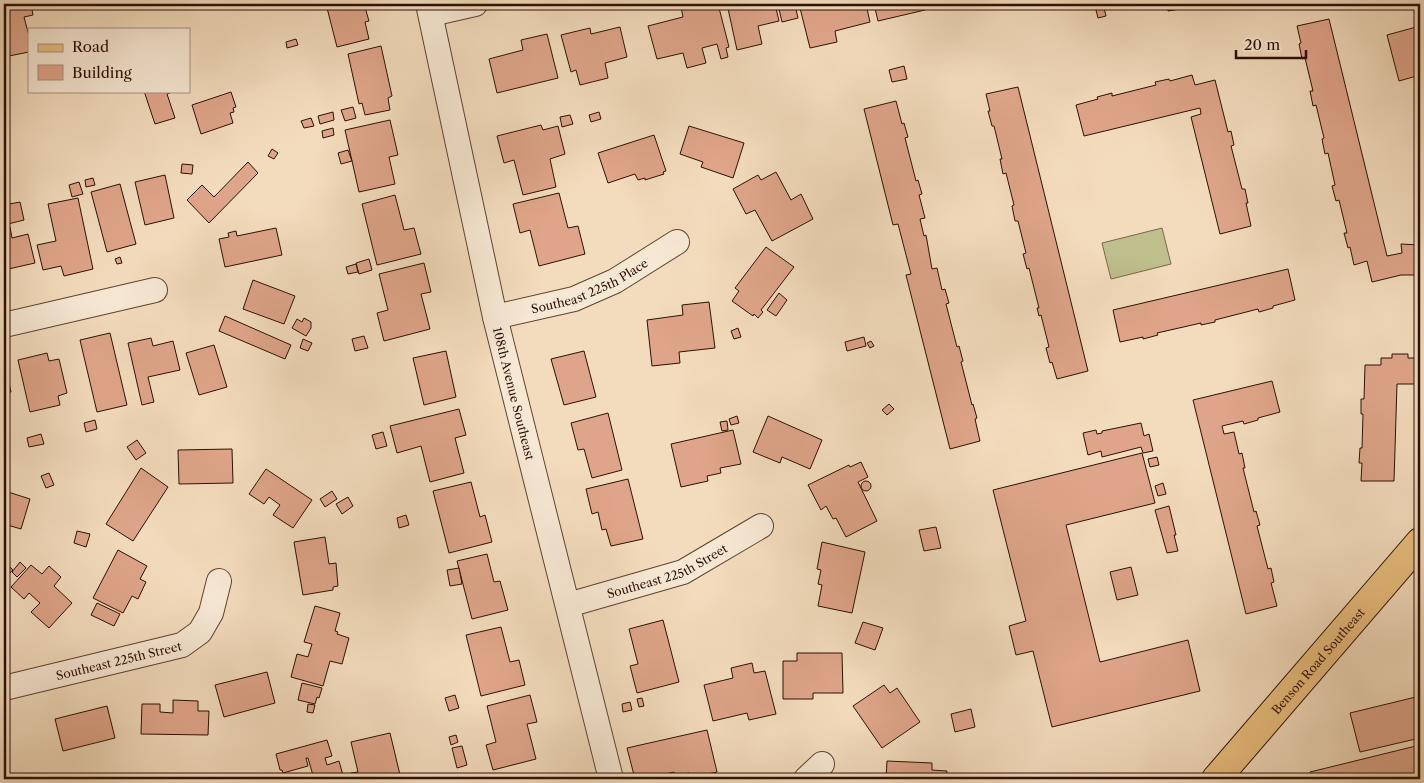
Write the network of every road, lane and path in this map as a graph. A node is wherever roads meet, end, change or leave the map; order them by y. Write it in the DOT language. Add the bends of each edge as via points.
graph roads {
  1 [pos="475,4"];
  2 [pos="430,9"];
  3 [pos="677,242"];
  4 [pos="155,290"];
  5 [pos="495,317"];
  6 [pos="4,325"];
  7 [pos="761,526"];
  8 [pos="1420,542"];
  9 [pos="219,581"];
  10 [pos="568,605"];
  11 [pos="5,682"];
  12 [pos="1220,778"];
  13 [pos="611,779"];
  1 -- 2 [label="street"];
  2 -- 5 [label="street, 108th Avenue Southeast"];
  3 -- 5 [label="street, Southeast 225th Place" via="614,281 574,299"];
  4 -- 6 [label="street"];
  5 -- 10 [label="street, 108th Avenue Southeast"];
  7 -- 10 [label="street, Southeast 225th Street" via="683,572"];
  8 -- 12 [label="main road, Benson Road Southeast"];
  9 -- 11 [label="street, Southeast 225th Street" via="211,613 200,632 182,645"];
  10 -- 13 [label="street, 108th Avenue Southeast"];
}
